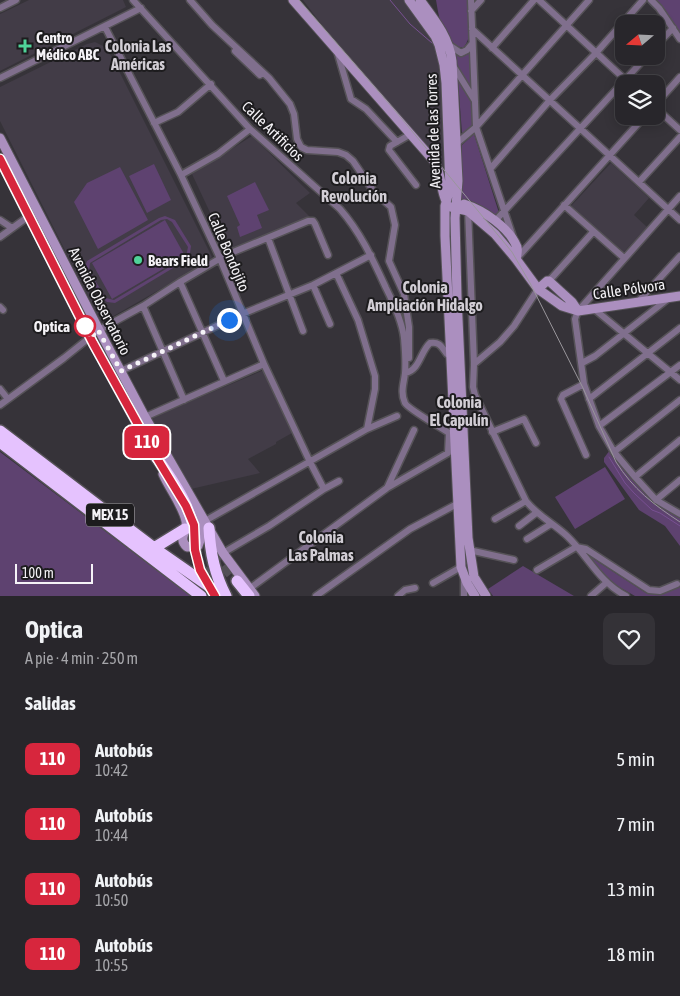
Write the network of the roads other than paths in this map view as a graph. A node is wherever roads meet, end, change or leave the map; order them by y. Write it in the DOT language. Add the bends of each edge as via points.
graph roads {
  1 [pos="16,0"];
  2 [pos="133,0"];
  3 [pos="185,0"];
  4 [pos="190,0"];
  5 [pos="287,0"];
  6 [pos="409,0"];
  7 [pos="420,0"];
  8 [pos="470,0"];
  9 [pos="481,0"];
  10 [pos="534,0"];
  11 [pos="539,0"];
  12 [pos="589,0"];
  13 [pos="642,0"];
  14 [pos="654,2"];
  15 [pos="295,3"];
  16 [pos="0,8"];
  17 [pos="141,8"];
  18 [pos="471,11"];
  19 [pos="567,26"];
  20 [pos="105,27"];
  21 [pos="672,28"];
  22 [pos="472,29"];
  23 [pos="665,36"];
  24 [pos="680,39"];
  25 [pos="472,44"];
  26 [pos="449,45"];
  27 [pos="492,48"];
  28 [pos="337,51"];
  29 [pos="596,53"];
  30 [pos="452,65"];
  31 [pos="640,65"];
  32 [pos="522,75"];
  33 [pos="620,75"];
  34 [pos="632,75"];
  35 [pos="680,77"];
  36 [pos="0,78"];
  37 [pos="211,84"];
  38 [pos="280,92"];
  39 [pos="615,94"];
  40 [pos="665,94"];
  41 [pos="550,100"];
  42 [pos="475,102"];
  43 [pos="665,116"];
  44 [pos="154,123"];
  45 [pos="637,125"];
  46 [pos="476,127"];
  47 [pos="580,128"];
  48 [pos="250,129"];
  49 [pos="680,130"];
  50 [pos="411,134"];
  51 [pos="680,137"];
  52 [pos="0,138"];
  53 [pos="397,142"];
  54 [pos="457,143"];
  55 [pos="610,155"];
  56 [pos="0,159"];
  57 [pos="491,168"];
  58 [pos="181,175"];
  59 [pos="639,182"];
  60 [pos="416,185"];
  61 [pos="680,196"];
  62 [pos="446,204"];
  63 [pos="456,205"];
  64 [pos="564,205"];
  65 [pos="468,208"];
  66 [pos="668,209"];
  67 [pos="504,212"];
  68 [pos="29,216"];
  69 [pos="0,220"];
  70 [pos="680,220"];
  71 [pos="495,221"];
  72 [pos="12,228"];
  73 [pos="593,232"];
  74 [pos="0,237"];
  75 [pos="268,238"];
  76 [pos="516,245"];
  77 [pos="328,255"];
  78 [pos="371,255"];
  79 [pos="680,256"];
  80 [pos="624,258"];
  81 [pos="220,259"];
  82 [pos="516,259"];
  83 [pos="336,273"];
  84 [pos="66,278"];
  85 [pos="549,281"];
  86 [pos="180,282"];
  87 [pos="313,285"];
  88 [pos="538,289"];
  89 [pos="290,294"];
  90 [pos="680,296"];
  91 [pos="670,297"];
  92 [pos="638,302"];
  93 [pos="143,306"];
  94 [pos="593,308"];
  95 [pos="578,311"];
  96 [pos="242,314"];
  97 [pos="330,324"];
  98 [pos="680,328"];
  99 [pos="98,330"];
  100 [pos="304,331"];
  101 [pos="204,332"];
  102 [pos="624,334"];
  103 [pos="90,338"];
  104 [pos="163,352"];
  105 [pos="455,354"];
  106 [pos="647,354"];
  107 [pos="582,363"];
  108 [pos="264,364"];
  109 [pos="474,364"];
  110 [pos="680,365"];
  111 [pos="121,371"];
  112 [pos="407,372"];
  113 [pos="670,373"];
  114 [pos="680,380"];
  115 [pos="224,381"];
  116 [pos="584,384"];
  117 [pos="0,389"];
  118 [pos="8,399"];
  119 [pos="589,399"];
  120 [pos="184,400"];
  121 [pos="680,400"];
  122 [pos="0,405"];
  123 [pos="397,416"];
  124 [pos="145,417"];
  125 [pos="599,426"];
  126 [pos="367,429"];
  127 [pos="414,430"];
  128 [pos="0,431"];
  129 [pos="492,432"];
  130 [pos="680,440"];
  131 [pos="0,442"];
  132 [pos="536,443"];
  133 [pos="614,452"];
  134 [pos="155,455"];
  135 [pos="586,455"];
  136 [pos="310,462"];
  137 [pos="635,477"];
  138 [pos="680,480"];
  139 [pos="339,481"];
  140 [pos="387,488"];
  141 [pos="324,489"];
  142 [pos="656,500"];
  143 [pos="193,501"];
  144 [pos="526,501"];
  145 [pos="457,504"];
  146 [pos="536,513"];
  147 [pos="679,513"];
  148 [pos="495,519"];
  149 [pos="551,524"];
  150 [pos="207,525"];
  151 [pos="519,526"];
  152 [pos="463,527"];
  153 [pos="185,529"];
  154 [pos="527,539"];
  155 [pos="195,543"];
  156 [pos="576,546"];
  157 [pos="154,548"];
  158 [pos="469,550"];
  159 [pos="223,553"];
  160 [pos="514,560"];
  161 [pos="537,570"];
  162 [pos="462,572"];
  163 [pos="237,581"];
  164 [pos="433,583"];
  165 [pos="606,583"];
  166 [pos="677,584"];
  167 [pos="415,588"];
  168 [pos="406,593"];
  169 [pos="251,594"];
  170 [pos="201,596"];
  171 [pos="224,596"];
  172 [pos="316,596"];
  173 [pos="398,596"];
  174 [pos="464,596"];
  175 [pos="475,596"];
  176 [pos="486,596"];
  177 [pos="591,596"];
  178 [pos="626,596"];
  1 -- 16 [label="street"];
  2 -- 17 [label="street, Calle Artificios"];
  3 -- 38 [label="street" via="206,24"];
  4 -- 38 [label="street"];
  5 -- 15 [label="street"];
  6 -- 62 [label="street, Avenida de las Torres" via="435,36 442,54 450,171"];
  7 -- 26 [label="street, Avenida de las Torres"];
  8 -- 18 [label="street"];
  9 -- 18 [label="street"];
  10 -- 27 [label="street"];
  11 -- 19 [label="street"];
  12 -- 19 [label="street"];
  13 -- 29 [label="street"];
  14 -- 21 [label="street"];
  15 -- 28 [label="street"];
  17 -- 20 [label="street"];
  17 -- 37 [label="street, Calle Artificios"];
  18 -- 22 [label="street"];
  19 -- 29 [label="street"];
  19 -- 32 [label="street"];
  20 -- 36 [label="street"];
  20 -- 44 [label="street, Calle Bondojito"];
  21 -- 23 [label="street"];
  21 -- 24 [label="street"];
  22 -- 25 [label="street"];
  22 -- 27 [label="street"];
  25 -- 26 [label="street" via="461,53"];
  25 -- 42 [label="street"];
  26 -- 30 [label="street, Avenida de las Torres"];
  27 -- 32 [label="street"];
  28 -- 50 [label="street"];
  28 -- 53 [label="street" via="348,96 366,109"];
  29 -- 33 [label="street"];
  29 -- 41 [label="street"];
  30 -- 42 [label="street"];
  30 -- 54 [label="street, Avenida de las Torres"];
  31 -- 34 [label="street"];
  32 -- 41 [label="street"];
  32 -- 46 [label="street"];
  35 -- 40 [label="street"];
  37 -- 44 [label="street" via="178,112"];
  37 -- 48 [label="street, Calle Artificios"];
  38 -- 112 [label="street" via="292,108 301,147 346,155 353,160 374,192 391,207 395,225 389,261 404,294 409,327"];
  39 -- 47 [label="street"];
  41 -- 47 [label="street"];
  41 -- 57 [label="street"];
  42 -- 46 [label="street"];
  43 -- 49 [label="street"];
  44 -- 58 [label="street, Calle Bondojito"];
  45 -- 55 [label="street"];
  46 -- 54 [label="street"];
  46 -- 57 [label="street"];
  47 -- 55 [label="street"];
  47 -- 67 [label="street"];
  48 -- 58 [label="street" via="218,154"];
  48 -- 78 [label="street, Calle Artificios" via="340,209"];
  50 -- 53 [label="street"];
  50 -- 62 [label="street" via="437,166"];
  51 -- 59 [label="street"];
  52 -- 84 [label="street, Avenida Observatorio"];
  53 -- 60 [label="street" via="389,147 390,151"];
  54 -- 63 [label="street, Avenida de las Torres"];
  55 -- 59 [label="street"];
  55 -- 64 [label="street"];
  56 -- 68 [label="street, Avenida Observatorio"];
  57 -- 67 [label="street"];
  58 -- 81 [label="street, Calle Bondojito"];
  59 -- 66 [label="street"];
  61 -- 66 [label="street"];
  62 -- 63 [label="street"];
  62 -- 105 [label="street, Avenida de las Torres" via="444,229"];
  63 -- 65 [label="street"];
  63 -- 105 [label="street, Avenida de las Torres"];
  64 -- 73 [label="street"];
  64 -- 82 [label="street"];
  65 -- 71 [label="street"];
  65 -- 82 [label="street"];
  65 -- 109 [label="street"];
  66 -- 70 [label="street"];
  66 -- 80 [label="street"];
  67 -- 71 [label="street"];
  67 -- 76 [label="street"];
  68 -- 72 [label="street"];
  68 -- 84 [label="street, Avenida Observatorio"];
  69 -- 72 [label="street"];
  71 -- 76 [label="street"];
  72 -- 74 [label="street"];
  73 -- 80 [label="street"];
  73 -- 85 [label="street"];
  75 -- 77 [label="street" via="312,222"];
  75 -- 81 [label="street"];
  75 -- 89 [label="street"];
  76 -- 82 [label="street"];
  78 -- 83 [label="street"];
  78 -- 112 [label="street, Calle Artificios" via="400,321"];
  79 -- 92 [label="street"];
  80 -- 95 [label="street"];
  81 -- 86 [label="street"];
  81 -- 96 [label="street, Calle Bondojito"];
  82 -- 88 [label="street"];
  83 -- 87 [label="street"];
  83 -- 126 [label="street" via="358,320 375,376"];
  84 -- 99 [label="street, Avenida Observatorio"];
  84 -- 103 [label="street, Avenida Observatorio"];
  85 -- 88 [label="street"];
  85 -- 95 [label="street, Calle Pólvora"];
  86 -- 93 [label="street"];
  86 -- 101 [label="street"];
  87 -- 89 [label="street"];
  87 -- 97 [label="street"];
  88 -- 95 [label="street" via="562,306"];
  88 -- 109 [label="street" via="514,326"];
  89 -- 96 [label="street"];
  89 -- 100 [label="street"];
  90 -- 91 [label="street, Calle Pólvora"];
  91 -- 92 [label="street, Calle Pólvora"];
  91 -- 102 [label="street"];
  92 -- 94 [label="street, Calle Pólvora"];
  93 -- 99 [label="street"];
  93 -- 104 [label="street"];
  94 -- 95 [label="street, Calle Pólvora"];
  94 -- 102 [label="street"];
  95 -- 107 [label="street" via="575,319"];
  96 -- 101 [label="street"];
  96 -- 108 [label="street, Calle Bondojito"];
  98 -- 106 [label="street"];
  99 -- 103 [label="street"];
  99 -- 111 [label="street, Avenida Observatorio"];
  101 -- 104 [label="street"];
  101 -- 115 [label="street"];
  102 -- 106 [label="street"];
  102 -- 107 [label="street"];
  103 -- 118 [label="street"];
  103 -- 134 [label="street, Avenida Observatorio"];
  104 -- 111 [label="street"];
  104 -- 120 [label="street"];
  105 -- 112 [label="street" via="447,354 440,344 430,343 416,367"];
  105 -- 145 [label="street, Avenida de las Torres"];
  105 -- 152 [label="street, Avenida de las Torres"];
  106 -- 113 [label="street"];
  106 -- 119 [label="street"];
  107 -- 116 [label="street"];
  108 -- 115 [label="street"];
  108 -- 136 [label="street, Calle Bondojito"];
  109 -- 129 [label="street" via="473,392"];
  110 -- 113 [label="street"];
  111 -- 124 [label="street, Avenida Observatorio"];
  112 -- 140 [label="street" via="402,391 405,402 408,408 449,433 448,454"];
  113 -- 114 [label="street"];
  113 -- 125 [label="street"];
  115 -- 120 [label="street"];
  116 -- 119 [label="street"];
  116 -- 135 [label="street" via="561,399"];
  117 -- 118 [label="street"];
  118 -- 122 [label="street"];
  119 -- 125 [label="street"];
  120 -- 124 [label="street"];
  121 -- 133 [label="street"];
  123 -- 126 [label="street"];
  124 -- 143 [label="street, Avenida Observatorio"];
  125 -- 133 [label="street"];
  126 -- 136 [label="street"];
  127 -- 140 [label="street"];
  128 -- 157 [label="highway, MEX 15"];
  129 -- 132 [label="street" via="524,419"];
  129 -- 144 [label="street"];
  130 -- 137 [label="street"];
  131 -- 170 [label="highway, MEX 15"];
  133 -- 137 [label="street"];
  134 -- 153 [label="street, Avenida Observatorio" via="184,516"];
  134 -- 155 [label="highway" via="186,506 194,525"];
  136 -- 141 [label="street, Calle Bondojito"];
  136 -- 150 [label="street"];
  137 -- 142 [label="street"];
  138 -- 142 [label="street"];
  139 -- 141 [label="street"];
  140 -- 169 [label="street"];
  141 -- 159 [label="street"];
  142 -- 147 [label="street"];
  143 -- 150 [label="street, Avenida Observatorio"];
  143 -- 153 [label="street, Avenida Observatorio" via="201,535 198,546 187,547 183,543"];
  144 -- 146 [label="street"];
  144 -- 148 [label="street"];
  145 -- 152 [label="street, Avenida de las Torres"];
  145 -- 172 [label="street" via="410,529"];
  146 -- 149 [label="street"];
  146 -- 151 [label="street"];
  149 -- 154 [label="street"];
  149 -- 156 [label="street"];
  150 -- 159 [label="street, Avenida Observatorio"];
  150 -- 171 [label="highway" via="213,562"];
  152 -- 158 [label="street, Avenida de las Torres"];
  152 -- 162 [label="street, Avenida de las Torres"];
  153 -- 157 [label="highway"];
  156 -- 161 [label="street"];
  156 -- 165 [label="street"];
  156 -- 166 [label="street" via="653,591"];
  157 -- 171 [label="highway, MEX 15"];
  158 -- 160 [label="street"];
  158 -- 176 [label="street, Avenida de las Torres" via="474,577"];
  159 -- 169 [label="street, Avenida Observatorio"];
  162 -- 164 [label="street"];
  162 -- 174 [label="street"];
  162 -- 175 [label="street, Avenida de las Torres"];
  163 -- 169 [label="highway"];
  165 -- 177 [label="street"];
  165 -- 178 [label="street"];
  167 -- 168 [label="street"];
  168 -- 173 [label="street"];
}
